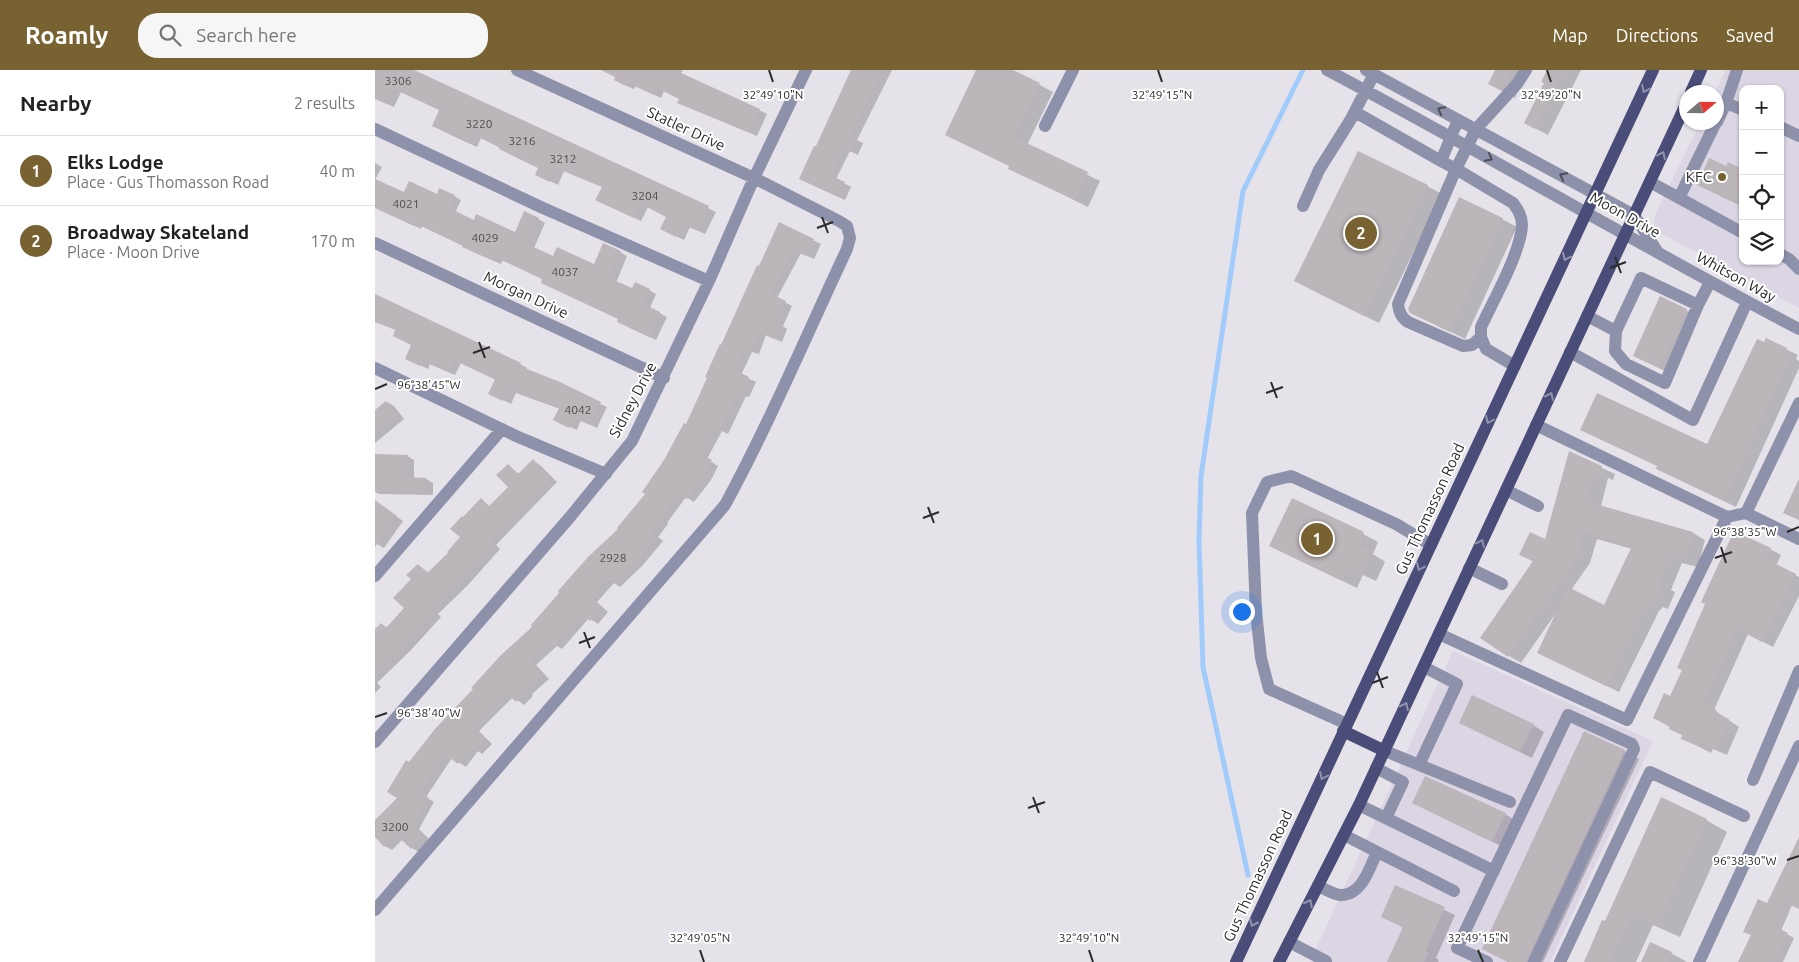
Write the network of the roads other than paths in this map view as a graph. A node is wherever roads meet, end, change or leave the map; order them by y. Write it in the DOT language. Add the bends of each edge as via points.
graph roads {
  1 [pos="517,70"];
  2 [pos="806,70"];
  3 [pos="1073,70"];
  4 [pos="1526,70"];
  5 [pos="1653,70"];
  6 [pos="1701,70"];
  7 [pos="1737,70"];
  8 [pos="1331,72"];
  9 [pos="1370,72"];
  10 [pos="1694,85"];
  11 [pos="1366,92"];
  12 [pos="1726,103"];
  13 [pos="1724,107"];
  14 [pos="1739,108"];
  15 [pos="1355,112"];
  16 [pos="1679,119"];
  17 [pos="1458,120"];
  18 [pos="1045,126"];
  19 [pos="375,129"];
  20 [pos="1476,129"];
  21 [pos="1784,129"];
  22 [pos="1712,130"];
  23 [pos="1799,136"];
  24 [pos="1451,138"];
  25 [pos="1467,146"];
  26 [pos="1441,161"];
  27 [pos="1456,169"];
  28 [pos="754,178"];
  29 [pos="1650,182"];
  30 [pos="1596,193"];
  31 [pos="1679,198"];
  32 [pos="1303,206"];
  33 [pos="1587,212"];
  34 [pos="1635,215"];
  35 [pos="1739,232"];
  36 [pos="1625,234"];
  37 [pos="375,243"];
  38 [pos="1657,252"];
  39 [pos="1784,256"];
  40 [pos="1799,270"];
  41 [pos="709,281"];
  42 [pos="1710,282"];
  43 [pos="1747,302"];
  44 [pos="1698,305"];
  45 [pos="1587,316"];
  46 [pos="1797,324"];
  47 [pos="1616,332"];
  48 [pos="1481,337"];
  49 [pos="1570,352"];
  50 [pos="1515,366"];
  51 [pos="375,368"];
  52 [pos="664,378"];
  53 [pos="1799,403"];
  54 [pos="1536,425"];
  55 [pos="501,429"];
  56 [pos="606,474"];
  57 [pos="1506,490"];
  58 [pos="1538,506"];
  59 [pos="1747,513"];
  60 [pos="1727,517"];
  61 [pos="1799,540"];
  62 [pos="1431,545"];
  63 [pos="1469,568"];
  64 [pos="375,576"];
  65 [pos="1502,584"];
  66 [pos="1439,634"];
  67 [pos="1424,667"];
  68 [pos="1799,671"];
  69 [pos="1345,728"];
  70 [pos="375,742"];
  71 [pos="1799,746"];
  72 [pos="1385,751"];
  73 [pos="1419,765"];
  74 [pos="1376,768"];
  75 [pos="1753,780"];
  76 [pos="1510,802"];
  77 [pos="1359,805"];
  78 [pos="1744,816"];
  79 [pos="1386,818"];
  80 [pos="1344,835"];
  81 [pos="1377,852"];
  82 [pos="1493,871"];
  83 [pos="1318,886"];
  84 [pos="1454,891"];
  85 [pos="375,910"];
  86 [pos="1289,942"];
  87 [pos="1236,962"];
  88 [pos="1279,962"];
  89 [pos="1325,962"];
  90 [pos="1487,962"];
  91 [pos="1535,962"];
  92 [pos="1560,962"];
  93 [pos="1699,962"];
  1 -- 28 [label="street, Statler Drive"];
  2 -- 28 [label="street, Sidney Drive"];
  3 -- 18 [label="street"];
  4 -- 20 [label="street"];
  5 -- 30 [label="main road, Gus Thomasson Road, one-way"];
  6 -- 10 [label="main road"];
  7 -- 12 [label="street"];
  8 -- 11 [label="street, Moon Drive"];
  9 -- 11 [label="street"];
  17 -- 9 [label="street, Moon Drive, one-way"];
  11 -- 15 [label="street"];
  11 -- 24 [label="street, Moon Drive"];
  12 -- 13 [label="street"];
  12 -- 14 [label="street"];
  15 -- 26 [label="street"];
  15 -- 32 [label="street" via="1319,170"];
  29 -- 16 [label="main road, one-way"];
  17 -- 20 [label="street, Moon Drive"];
  17 -- 24 [label="street"];
  19 -- 41 [label="street"];
  20 -- 25 [label="street"];
  30 -- 20 [label="street, Moon Drive, one-way"];
  21 -- 23 [label="street"];
  22 -- 31 [label="street"];
  24 -- 25 [label="street, Moon Drive"];
  24 -- 26 [label="street"];
  25 -- 27 [label="street"];
  25 -- 33 [label="street, Moon Drive, one-way"];
  26 -- 27 [label="street"];
  27 -- 48 [label="street" via="1513,203 1520,212 1522,224 1520,243 1481,327"];
  27 -- 48 [label="street" via="1398,304 1399,311 1408,322 1463,346 1472,345"];
  28 -- 41 [label="street, Sidney Drive"];
  28 -- 85 [label="street, Statler Drive" via="839,221 847,226 850,238 741,476 725,505"];
  29 -- 31 [label="street"];
  29 -- 34 [label="main road"];
  30 -- 33 [label="main road, Gus Thomasson Road"];
  30 -- 34 [label="street, Moon Drive"];
  31 -- 35 [label="street"];
  33 -- 36 [label="street, Moon Drive"];
  33 -- 50 [label="main road, Gus Thomasson Road, one-way"];
  34 -- 36 [label="main road"];
  34 -- 38 [label="street, Moon Drive"];
  36 -- 38 [label="street, Moon Drive"];
  36 -- 45 [label="main road"];
  37 -- 52 [label="street, Morgan Drive"];
  38 -- 42 [label="street, Whitson Way"];
  39 -- 40 [label="street"];
  41 -- 52 [label="street, Sidney Drive"];
  42 -- 43 [label="street, Whitson Way"];
  42 -- 44 [label="street"];
  43 -- 46 [label="street, Whitson Way"];
  43 -- 49 [label="street" via="1693,420"];
  44 -- 47 [label="street" via="1641,278"];
  44 -- 47 [label="street" via="1665,383 1626,364 1615,351"];
  45 -- 47 [label="street"];
  45 -- 49 [label="main road"];
  48 -- 50 [label="street" via="1485,349"];
  54 -- 49 [label="main road, one-way"];
  50 -- 62 [label="main road, Gus Thomasson Road, one-way"];
  51 -- 55 [label="street"];
  52 -- 56 [label="street, Sidney Drive" via="632,442"];
  53 -- 59 [label="street"];
  54 -- 57 [label="main road"];
  54 -- 60 [label="street"];
  55 -- 56 [label="street"];
  55 -- 64 [label="street"];
  56 -- 70 [label="street, Sidney Drive"];
  57 -- 58 [label="street"];
  63 -- 57 [label="main road, one-way"];
  59 -- 60 [label="street"];
  59 -- 61 [label="street"];
  60 -- 66 [label="street" via="1627,720"];
  62 -- 69 [label="main road, Gus Thomasson Road, one-way"];
  62 -- 69 [label="street" via="1396,524 1291,476 1267,482 1251,513 1256,612 1261,658 1269,689"];
  63 -- 65 [label="street"];
  63 -- 66 [label="main road"];
  66 -- 67 [label="main road"];
  72 -- 67 [label="main road, one-way"];
  67 -- 73 [label="street" via="1457,684"];
  68 -- 75 [label="street"];
  69 -- 72 [label="main road"];
  69 -- 87 [label="main road, Gus Thomasson Road, one-way"];
  71 -- 93 [label="street"];
  72 -- 73 [label="street"];
  72 -- 74 [label="main road"];
  73 -- 76 [label="street"];
  74 -- 77 [label="main road"];
  74 -- 79 [label="street" via="1403,782"];
  77 -- 79 [label="street"];
  77 -- 80 [label="main road"];
  78 -- 92 [label="street" via="1650,772"];
  79 -- 82 [label="street"];
  80 -- 81 [label="street"];
  80 -- 83 [label="main road"];
  81 -- 83 [label="street" via="1363,882 1348,894 1339,895"];
  81 -- 84 [label="street"];
  82 -- 90 [label="street" via="1457,948"];
  82 -- 91 [label="street" via="1567,715 1632,744 1634,749"];
  86 -- 83 [label="main road, one-way"];
  86 -- 88 [label="main road"];
  86 -- 89 [label="street"];
}
